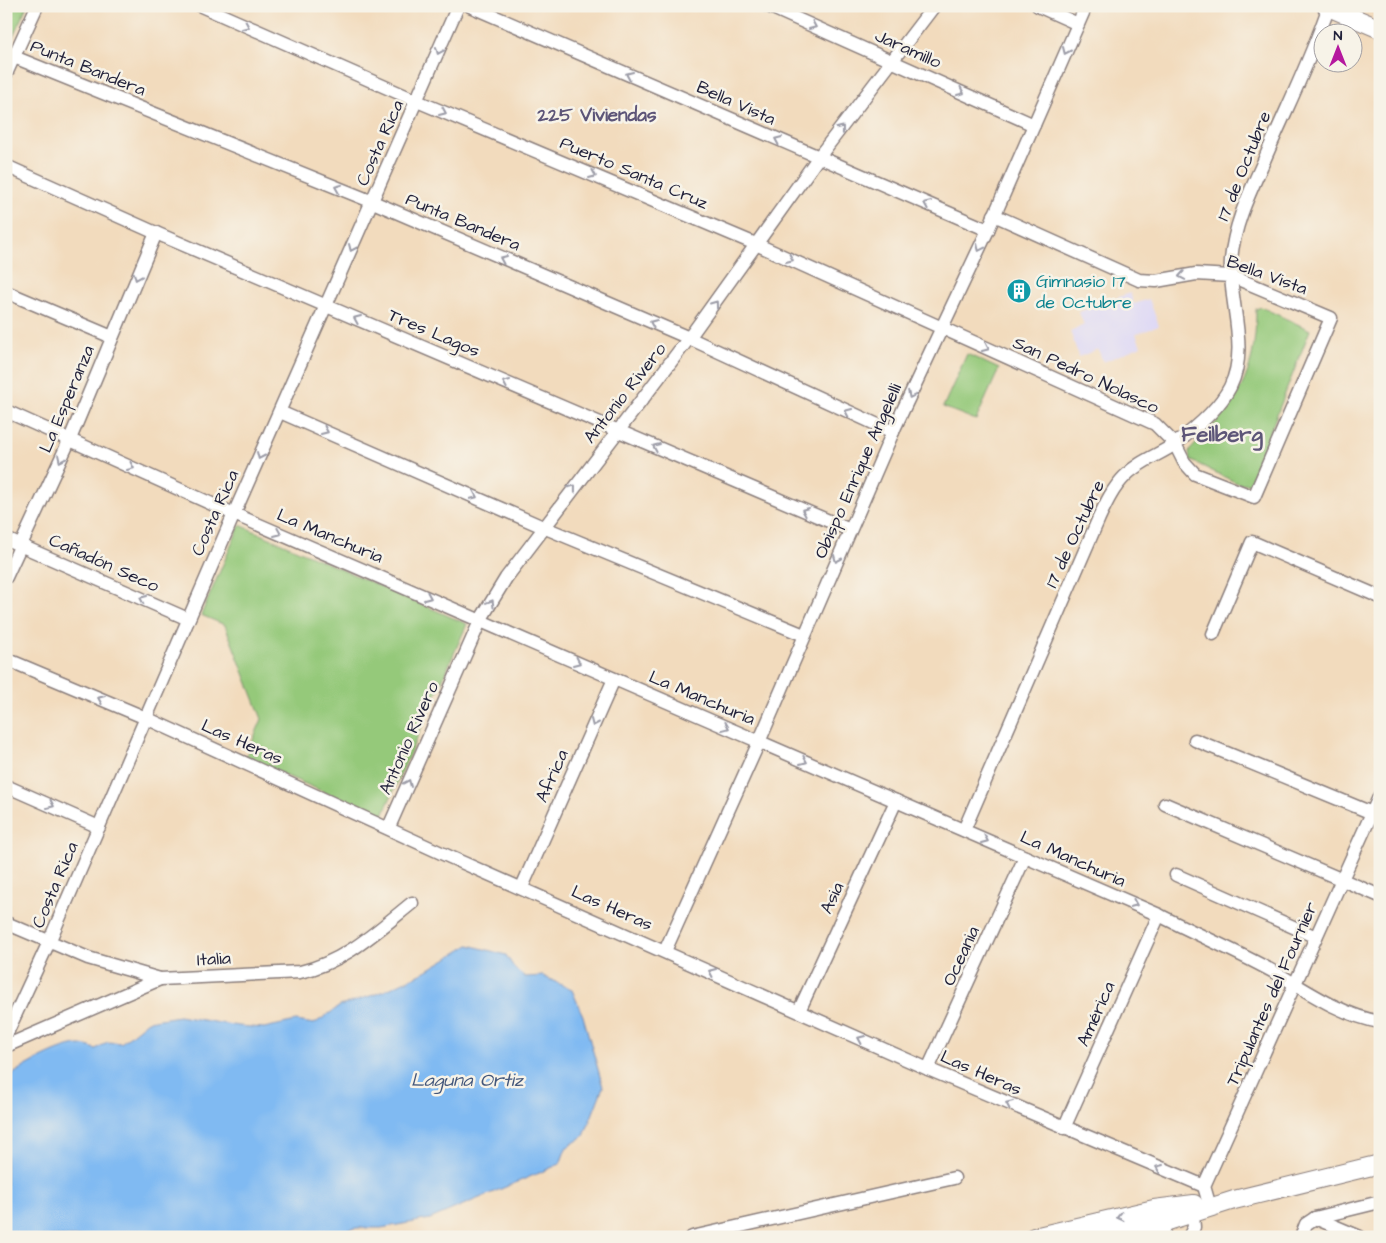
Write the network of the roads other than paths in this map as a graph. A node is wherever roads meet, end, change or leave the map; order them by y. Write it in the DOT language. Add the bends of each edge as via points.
graph roads {
  1 [pos="37,6"];
  2 [pos="201,6"];
  3 [pos="458,6"];
  4 [pos="470,6"];
  5 [pos="768,6"];
  6 [pos="934,6"];
  7 [pos="1038,6"];
  8 [pos="1086,6"];
  9 [pos="1328,7"];
  10 [pos="1078,24"];
  11 [pos="1380,29"];
  12 [pos="14,57"];
  13 [pos="893,61"];
  14 [pos="6,74"];
  15 [pos="417,101"];
  16 [pos="1034,125"];
  17 [pos="818,158"];
  18 [pos="6,166"];
  19 [pos="373,202"];
  20 [pos="994,216"];
  21 [pos="988,230"];
  22 [pos="156,232"];
  23 [pos="758,244"];
  24 [pos="1231,276"];
  25 [pos="6,292"];
  26 [pos="326,306"];
  27 [pos="942,328"];
  28 [pos="112,337"];
  29 [pos="689,338"];
  30 [pos="6,412"];
  31 [pos="280,412"];
  32 [pos="618,430"];
  33 [pos="893,432"];
  34 [pos="70,439"];
  35 [pos="1175,444"];
  36 [pos="1254,497"];
  37 [pos="234,514"];
  38 [pos="543,527"];
  39 [pos="850,530"];
  40 [pos="6,539"];
  41 [pos="20,546"];
  42 [pos="6,577"];
  43 [pos="1380,597"];
  44 [pos="188,619"];
  45 [pos="481,619"];
  46 [pos="1213,634"];
  47 [pos="804,635"];
  48 [pos="6,659"];
  49 [pos="614,679"];
  50 [pos="146,718"];
  51 [pos="1195,740"];
  52 [pos="760,742"];
  53 [pos="6,786"];
  54 [pos="1380,796"];
  55 [pos="896,801"];
  56 [pos="1165,804"];
  57 [pos="1372,812"];
  58 [pos="99,827"];
  59 [pos="389,827"];
  60 [pos="964,830"];
  61 [pos="1025,857"];
  62 [pos="1176,875"];
  63 [pos="1343,880"];
  64 [pos="522,887"];
  65 [pos="1380,896"];
  66 [pos="412,903"];
  67 [pos="1159,915"];
  68 [pos="6,923"];
  69 [pos="1316,937"];
  70 [pos="49,942"];
  71 [pos="665,951"];
  72 [pos="160,979"];
  73 [pos="1294,985"];
  74 [pos="799,1011"];
  75 [pos="1380,1022"];
  76 [pos="6,1035"];
  77 [pos="6,1046"];
  78 [pos="928,1069"];
  79 [pos="1064,1128"];
  80 [pos="1380,1164"];
  81 [pos="954,1178"];
  82 [pos="1380,1202"];
  83 [pos="1201,1203"];
  84 [pos="1169,1214"];
  85 [pos="1315,1218"];
  86 [pos="692,1237"];
  87 [pos="1034,1237"];
  88 [pos="1100,1237"];
  89 [pos="1162,1237"];
  90 [pos="1189,1237"];
  91 [pos="1300,1237"];
  92 [pos="1360,1237"];
  1 -- 12 [label="street"];
  2 -- 15 [label="street, Puerto Santa Cruz, one-way"];
  3 -- 15 [label="street, Costa Rica, one-way"];
  17 -- 4 [label="street, Bella Vista, one-way"];
  5 -- 13 [label="street, Jaramillo, one-way"];
  6 -- 13 [label="street, Antonio Rivero"];
  7 -- 10 [label="street"];
  8 -- 10 [label="street, Obispo Enrique Angelelli"];
  9 -- 11 [label="main road"];
  9 -- 24 [label="street, 17 de Octubre" via="1245,204 1234,238"];
  10 -- 16 [label="street, Obispo Enrique Angelelli, one-way"];
  12 -- 14 [label="street"];
  19 -- 12 [label="street, Punta Bandera, one-way"];
  13 -- 16 [label="street, Jaramillo, one-way"];
  17 -- 13 [label="street, Antonio Rivero, one-way"];
  15 -- 19 [label="street, Costa Rica"];
  15 -- 23 [label="street, Puerto Santa Cruz, one-way"];
  16 -- 20 [label="street, Obispo Enrique Angelelli"];
  21 -- 17 [label="street, Bella Vista, one-way"];
  17 -- 23 [label="street, Antonio Rivero"];
  18 -- 22 [label="street, Tres Lagos"];
  19 -- 26 [label="street, Costa Rica, one-way"];
  29 -- 19 [label="street, Punta Bandera, one-way"];
  20 -- 21 [label="street, Obispo Enrique Angelelli"];
  24 -- 20 [label="street, Bella Vista, one-way" via="1196,274 1139,280"];
  21 -- 27 [label="street, Obispo Enrique Angelelli, one-way"];
  22 -- 26 [label="street, Tres Lagos"];
  22 -- 28 [label="street, La Esperanza, one-way"];
  23 -- 27 [label="street, Puerto Santa Cruz, one-way"];
  29 -- 23 [label="street, Antonio Rivero, one-way"];
  24 -- 35 [label="street, 17 de Octubre" via="1238,347 1231,385 1222,400"];
  24 -- 36 [label="street, Bella Vista" via="1331,318"];
  25 -- 28 [label="street"];
  26 -- 31 [label="street, Costa Rica"];
  32 -- 26 [label="street, Tres Lagos, one-way"];
  27 -- 33 [label="street, Obispo Enrique Angelelli, one-way"];
  27 -- 35 [label="street, San Pedro Nolasco, one-way" via="1155,424"];
  28 -- 34 [label="street, La Esperanza"];
  29 -- 32 [label="street, Antonio Rivero"];
  33 -- 29 [label="street, Punta Bandera, one-way"];
  30 -- 34 [label="street, La Manchuria"];
  31 -- 37 [label="street, Costa Rica, one-way"];
  31 -- 38 [label="street, one-way"];
  38 -- 32 [label="street, Antonio Rivero, one-way"];
  39 -- 32 [label="street, Tres Lagos, one-way"];
  33 -- 39 [label="street, Obispo Enrique Angelelli"];
  34 -- 37 [label="street, La Manchuria, one-way"];
  34 -- 41 [label="street, La Esperanza, one-way"];
  35 -- 36 [label="street, San Pedro Nolasco" via="1195,474"];
  35 -- 60 [label="street, 17 de Octubre" via="1135,467 1117,484 1107,502"];
  37 -- 44 [label="street, Costa Rica"];
  37 -- 45 [label="street, La Manchuria, one-way"];
  45 -- 38 [label="street, Antonio Rivero, one-way"];
  38 -- 47 [label="street"];
  39 -- 47 [label="street, Obispo Enrique Angelelli, one-way"];
  40 -- 41 [label="street, Cañadón Seco"];
  41 -- 42 [label="street, La Esperanza"];
  44 -- 41 [label="street, Cañadón Seco, one-way"];
  43 -- 46 [label="street" via="1252,542"];
  44 -- 50 [label="street, Costa Rica"];
  45 -- 49 [label="street, La Manchuria, one-way"];
  59 -- 45 [label="street, Antonio Rivero, one-way"];
  47 -- 52 [label="street, Obispo Enrique Angelelli"];
  50 -- 48 [label="street, Las Heras, one-way"];
  49 -- 52 [label="street, La Manchuria, one-way"];
  49 -- 64 [label="street, Africa, one-way"];
  50 -- 58 [label="street, Costa Rica"];
  50 -- 59 [label="street, Las Heras"];
  51 -- 57 [label="street"];
  52 -- 55 [label="street, La Manchuria, one-way"];
  52 -- 71 [label="street, Obispo Enrique Angelelli"];
  53 -- 58 [label="street, one-way"];
  54 -- 57 [label="street, Tripulantes del Fournier"];
  55 -- 60 [label="street, La Manchuria"];
  55 -- 74 [label="street, Asia"];
  56 -- 63 [label="street"];
  57 -- 63 [label="street, Tripulantes del Fournier"];
  58 -- 70 [label="street, Costa Rica"];
  59 -- 64 [label="street, Las Heras"];
  60 -- 61 [label="street, La Manchuria, one-way"];
  61 -- 67 [label="street, La Manchuria, one-way"];
  61 -- 78 [label="street, Oceania"];
  62 -- 69 [label="street"];
  63 -- 65 [label="street"];
  63 -- 69 [label="street, Tripulantes del Fournier"];
  64 -- 71 [label="street, Las Heras"];
  66 -- 72 [label="street, Italia" via="361,944 318,968"];
  67 -- 73 [label="street, La Manchuria"];
  67 -- 79 [label="street, América"];
  68 -- 70 [label="street, Italia"];
  69 -- 73 [label="street, Tripulantes del Fournier"];
  70 -- 72 [label="street, Italia" via="88,958"];
  70 -- 76 [label="street, Costa Rica"];
  74 -- 71 [label="street, Las Heras, one-way"];
  72 -- 77 [label="street"];
  73 -- 75 [label="street, La Manchuria" via="1365,1020"];
  73 -- 83 [label="street, Tripulantes del Fournier"];
  78 -- 74 [label="street, Las Heras, one-way"];
  79 -- 78 [label="street, Las Heras, one-way"];
  83 -- 79 [label="street, Las Heras, one-way"];
  80 -- 83 [label="main road" via="1234,1200"];
  81 -- 86 [label="street"];
  82 -- 85 [label="street"];
  83 -- 84 [label="main road"];
  83 -- 90 [label="street, Tripulantes del Fournier"];
  84 -- 87 [label="main road, one-way"];
  84 -- 88 [label="main road"];
  84 -- 89 [label="street"];
  85 -- 91 [label="street" via="1306,1224"];
  85 -- 92 [label="street"];
}
